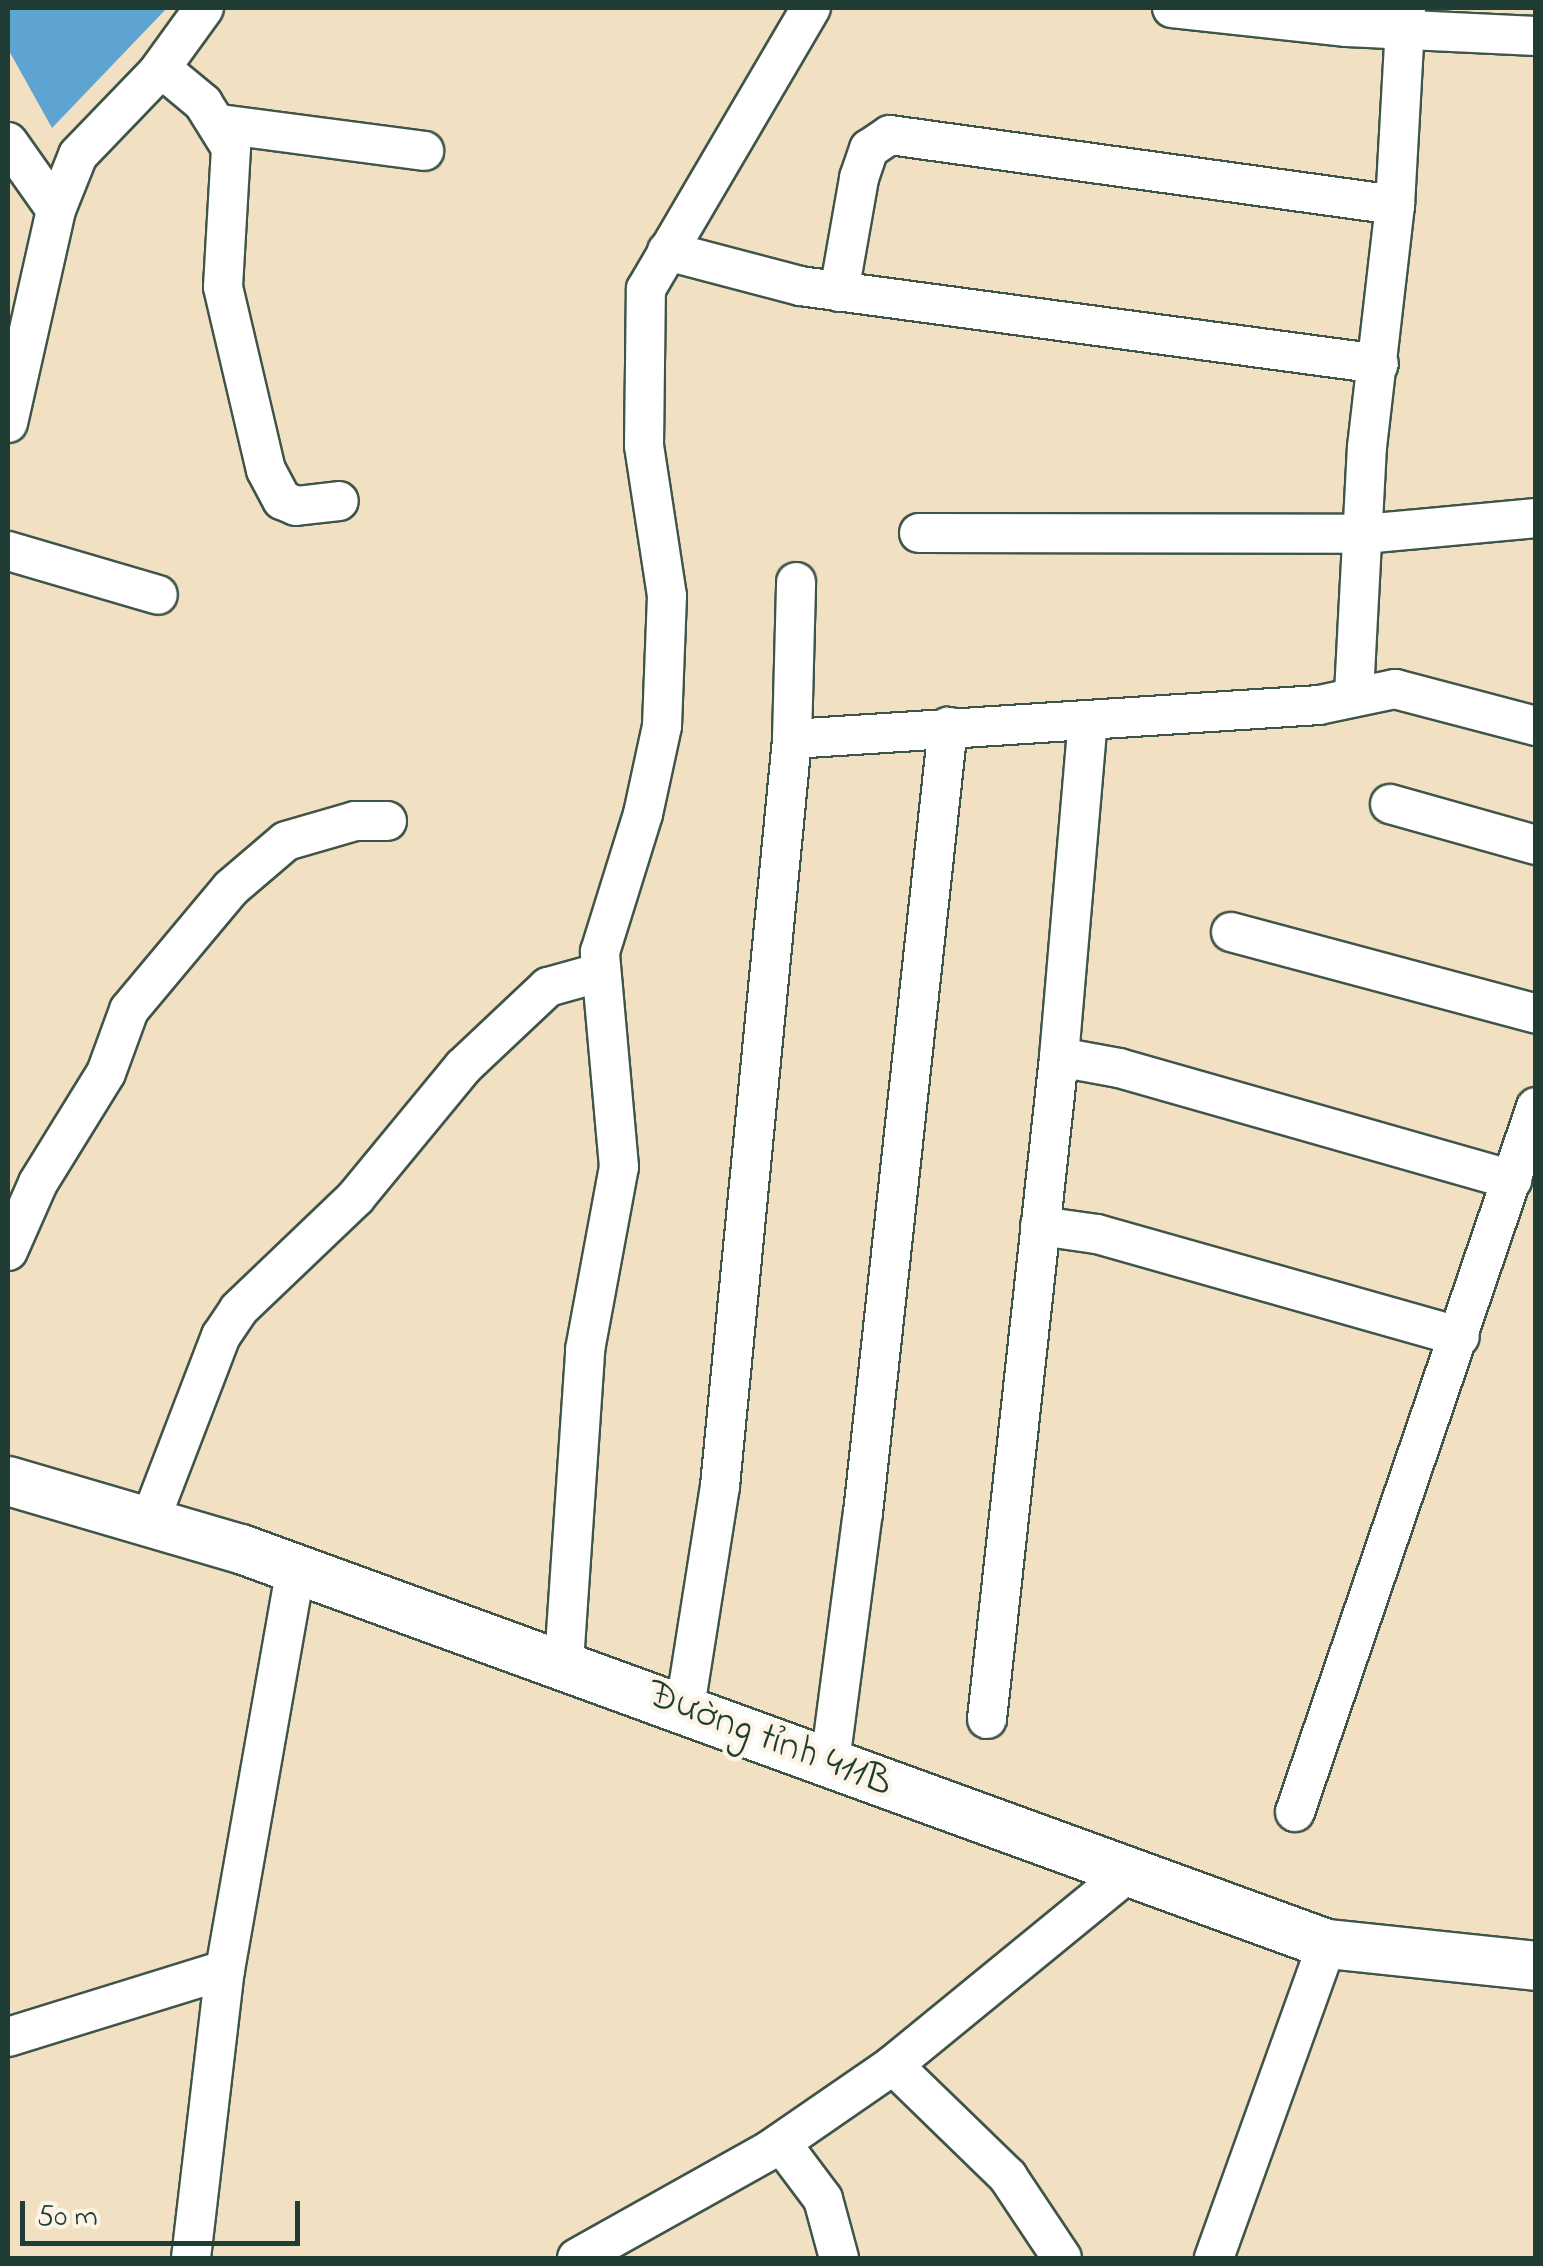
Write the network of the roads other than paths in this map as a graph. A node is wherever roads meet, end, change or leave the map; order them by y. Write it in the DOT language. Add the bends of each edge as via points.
graph roads {
  1 [pos="204,8"];
  2 [pos="810,8"];
  3 [pos="1172,8"];
  4 [pos="1406,18"];
  5 [pos="1536,36"];
  6 [pos="161,68"];
  7 [pos="220,124"];
  8 [pos="8,142"];
  9 [pos="424,151"];
  10 [pos="1395,205"];
  11 [pos="56,210"];
  12 [pos="667,251"];
  13 [pos="839,292"];
  14 [pos="1379,364"];
  15 [pos="8,423"];
  16 [pos="339,501"];
  17 [pos="1536,518"];
  18 [pos="919,533"];
  19 [pos="1364,534"];
  20 [pos="8,550"];
  21 [pos="796,582"];
  22 [pos="158,595"];
  23 [pos="1354,694"];
  24 [pos="1088,721"];
  25 [pos="1536,726"];
  26 [pos="948,727"];
  27 [pos="792,739"];
  28 [pos="1390,804"];
  29 [pos="387,821"];
  30 [pos="1536,844"];
  31 [pos="1231,932"];
  32 [pos="598,972"];
  33 [pos="1536,1014"];
  34 [pos="1059,1058"];
  35 [pos="1536,1107"];
  36 [pos="1512,1180"];
  37 [pos="1040,1226"];
  38 [pos="8,1250"];
  39 [pos="1460,1336"];
  40 [pos="8,1481"];
  41 [pos="151,1518"];
  42 [pos="295,1571"];
  43 [pos="564,1662"];
  44 [pos="684,1707"];
  45 [pos="986,1719"];
  46 [pos="830,1762"];
  47 [pos="1295,1812"];
  48 [pos="1125,1875"];
  49 [pos="1326,1944"];
  50 [pos="1536,1966"];
  51 [pos="226,1970"];
  52 [pos="8,2037"];
  53 [pos="893,2065"];
  54 [pos="780,2143"];
  55 [pos="191,2258"];
  56 [pos="577,2258"];
  57 [pos="839,2258"];
  58 [pos="1062,2258"];
  59 [pos="1214,2258"];
  1 -- 6 [label="street"];
  2 -- 12 [label="street"];
  3 -- 4 [label="street"];
  4 -- 5 [label="street"];
  4 -- 10 [label="street"];
  6 -- 7 [label="street"];
  6 -- 11 [label="street" via="78,155"];
  7 -- 9 [label="street"];
  7 -- 16 [label="street" via="231,148 224,287 266,470 282,500 296,506"];
  8 -- 11 [label="street"];
  10 -- 13 [label="street" via="890,134 869,149 858,178"];
  10 -- 14 [label="street"];
  11 -- 15 [label="street"];
  12 -- 13 [label="street"];
  12 -- 32 [label="street" via="646,288 641,349 644,446 667,596 662,726"];
  13 -- 14 [label="street"];
  14 -- 19 [label="street"];
  17 -- 19 [label="street"];
  18 -- 19 [label="street"];
  19 -- 23 [label="street"];
  20 -- 22 [label="street"];
  21 -- 27 [label="street"];
  23 -- 24 [label="street" via="1319,705"];
  23 -- 25 [label="street" via="1419,691"];
  24 -- 26 [label="street"];
  24 -- 34 [label="street"];
  26 -- 27 [label="street"];
  26 -- 46 [label="street"];
  27 -- 44 [label="street" via="720,1486"];
  28 -- 30 [label="street"];
  29 -- 38 [label="street" via="354,821 286,841 231,888 129,1010 106,1073 38,1183"];
  31 -- 33 [label="street"];
  32 -- 41 [label="street" via="548,987 463,1067 344,1209 239,1309 221,1336"];
  32 -- 43 [label="street" via="619,1166 585,1350"];
  34 -- 36 [label="street" via="1119,1068"];
  34 -- 37 [label="street"];
  35 -- 36 [label="street"];
  36 -- 39 [label="street"];
  37 -- 39 [label="street" via="1097,1234"];
  37 -- 45 [label="street"];
  39 -- 47 [label="street"];
  40 -- 41 [label="main road, Đường tỉnh 411B"];
  41 -- 42 [label="main road, Đường tỉnh 411B"];
  42 -- 43 [label="main road, Đường tỉnh 411B"];
  42 -- 51 [label="street"];
  43 -- 44 [label="main road, Đường tỉnh 411B"];
  44 -- 46 [label="main road, Đường tỉnh 411B"];
  46 -- 48 [label="main road, Đường tỉnh 411B"];
  48 -- 49 [label="main road, Đường tỉnh 411B"];
  48 -- 53 [label="street"];
  49 -- 50 [label="main road, Đường tỉnh 411B"];
  49 -- 59 [label="street"];
  51 -- 52 [label="street"];
  51 -- 55 [label="street"];
  53 -- 54 [label="street"];
  53 -- 58 [label="street" via="1008,2176"];
  54 -- 56 [label="street"];
  54 -- 57 [label="street" via="824,2199"];
}
